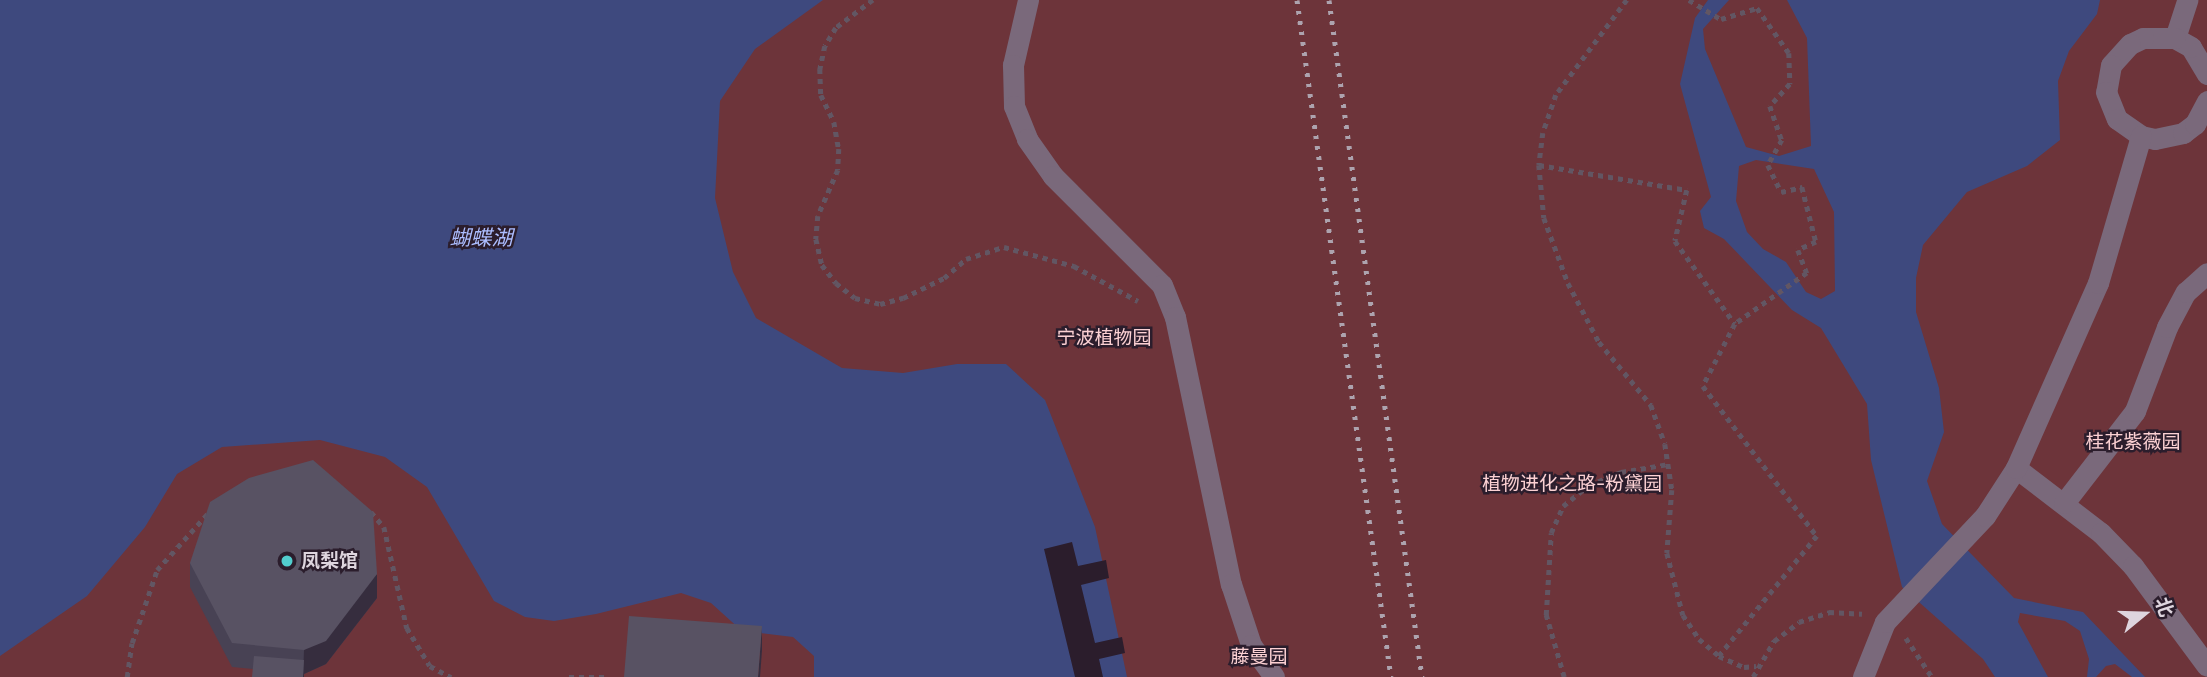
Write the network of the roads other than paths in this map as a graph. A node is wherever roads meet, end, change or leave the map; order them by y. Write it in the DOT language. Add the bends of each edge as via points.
graph roads {
  1 [pos="1028,0"];
  2 [pos="2187,0"];
  3 [pos="2175,38"];
  4 [pos="2207,74"];
  5 [pos="2206,109"];
  6 [pos="2141,136"];
  7 [pos="2207,273"];
  8 [pos="2016,468"];
  9 [pos="2064,503"];
  10 [pos="2207,666"];
  11 [pos="1274,677"];
  12 [pos="1863,677"];
  1 -- 11 [label="lane" via="1013,65 1014,106 1027,139 1053,176 1162,285 1175,317 1231,584 1251,645"];
  2 -- 3 [label="lane"];
  3 -- 4 [label="lane" via="2191,47"];
  3 -- 6 [label="lane" via="2143,38 2130,44 2111,65 2109,106 2117,119"];
  5 -- 6 [label="lane" via="2183,133 2169,138"];
  6 -- 8 [label="lane" via="2098,283"];
  7 -- 9 [label="lane" via="2186,292 2167,327 2135,411"];
  8 -- 9 [label="lane"];
  8 -- 12 [label="lane" via="1985,516 1885,622"];
  9 -- 10 [label="lane" via="2133,566"];
}
